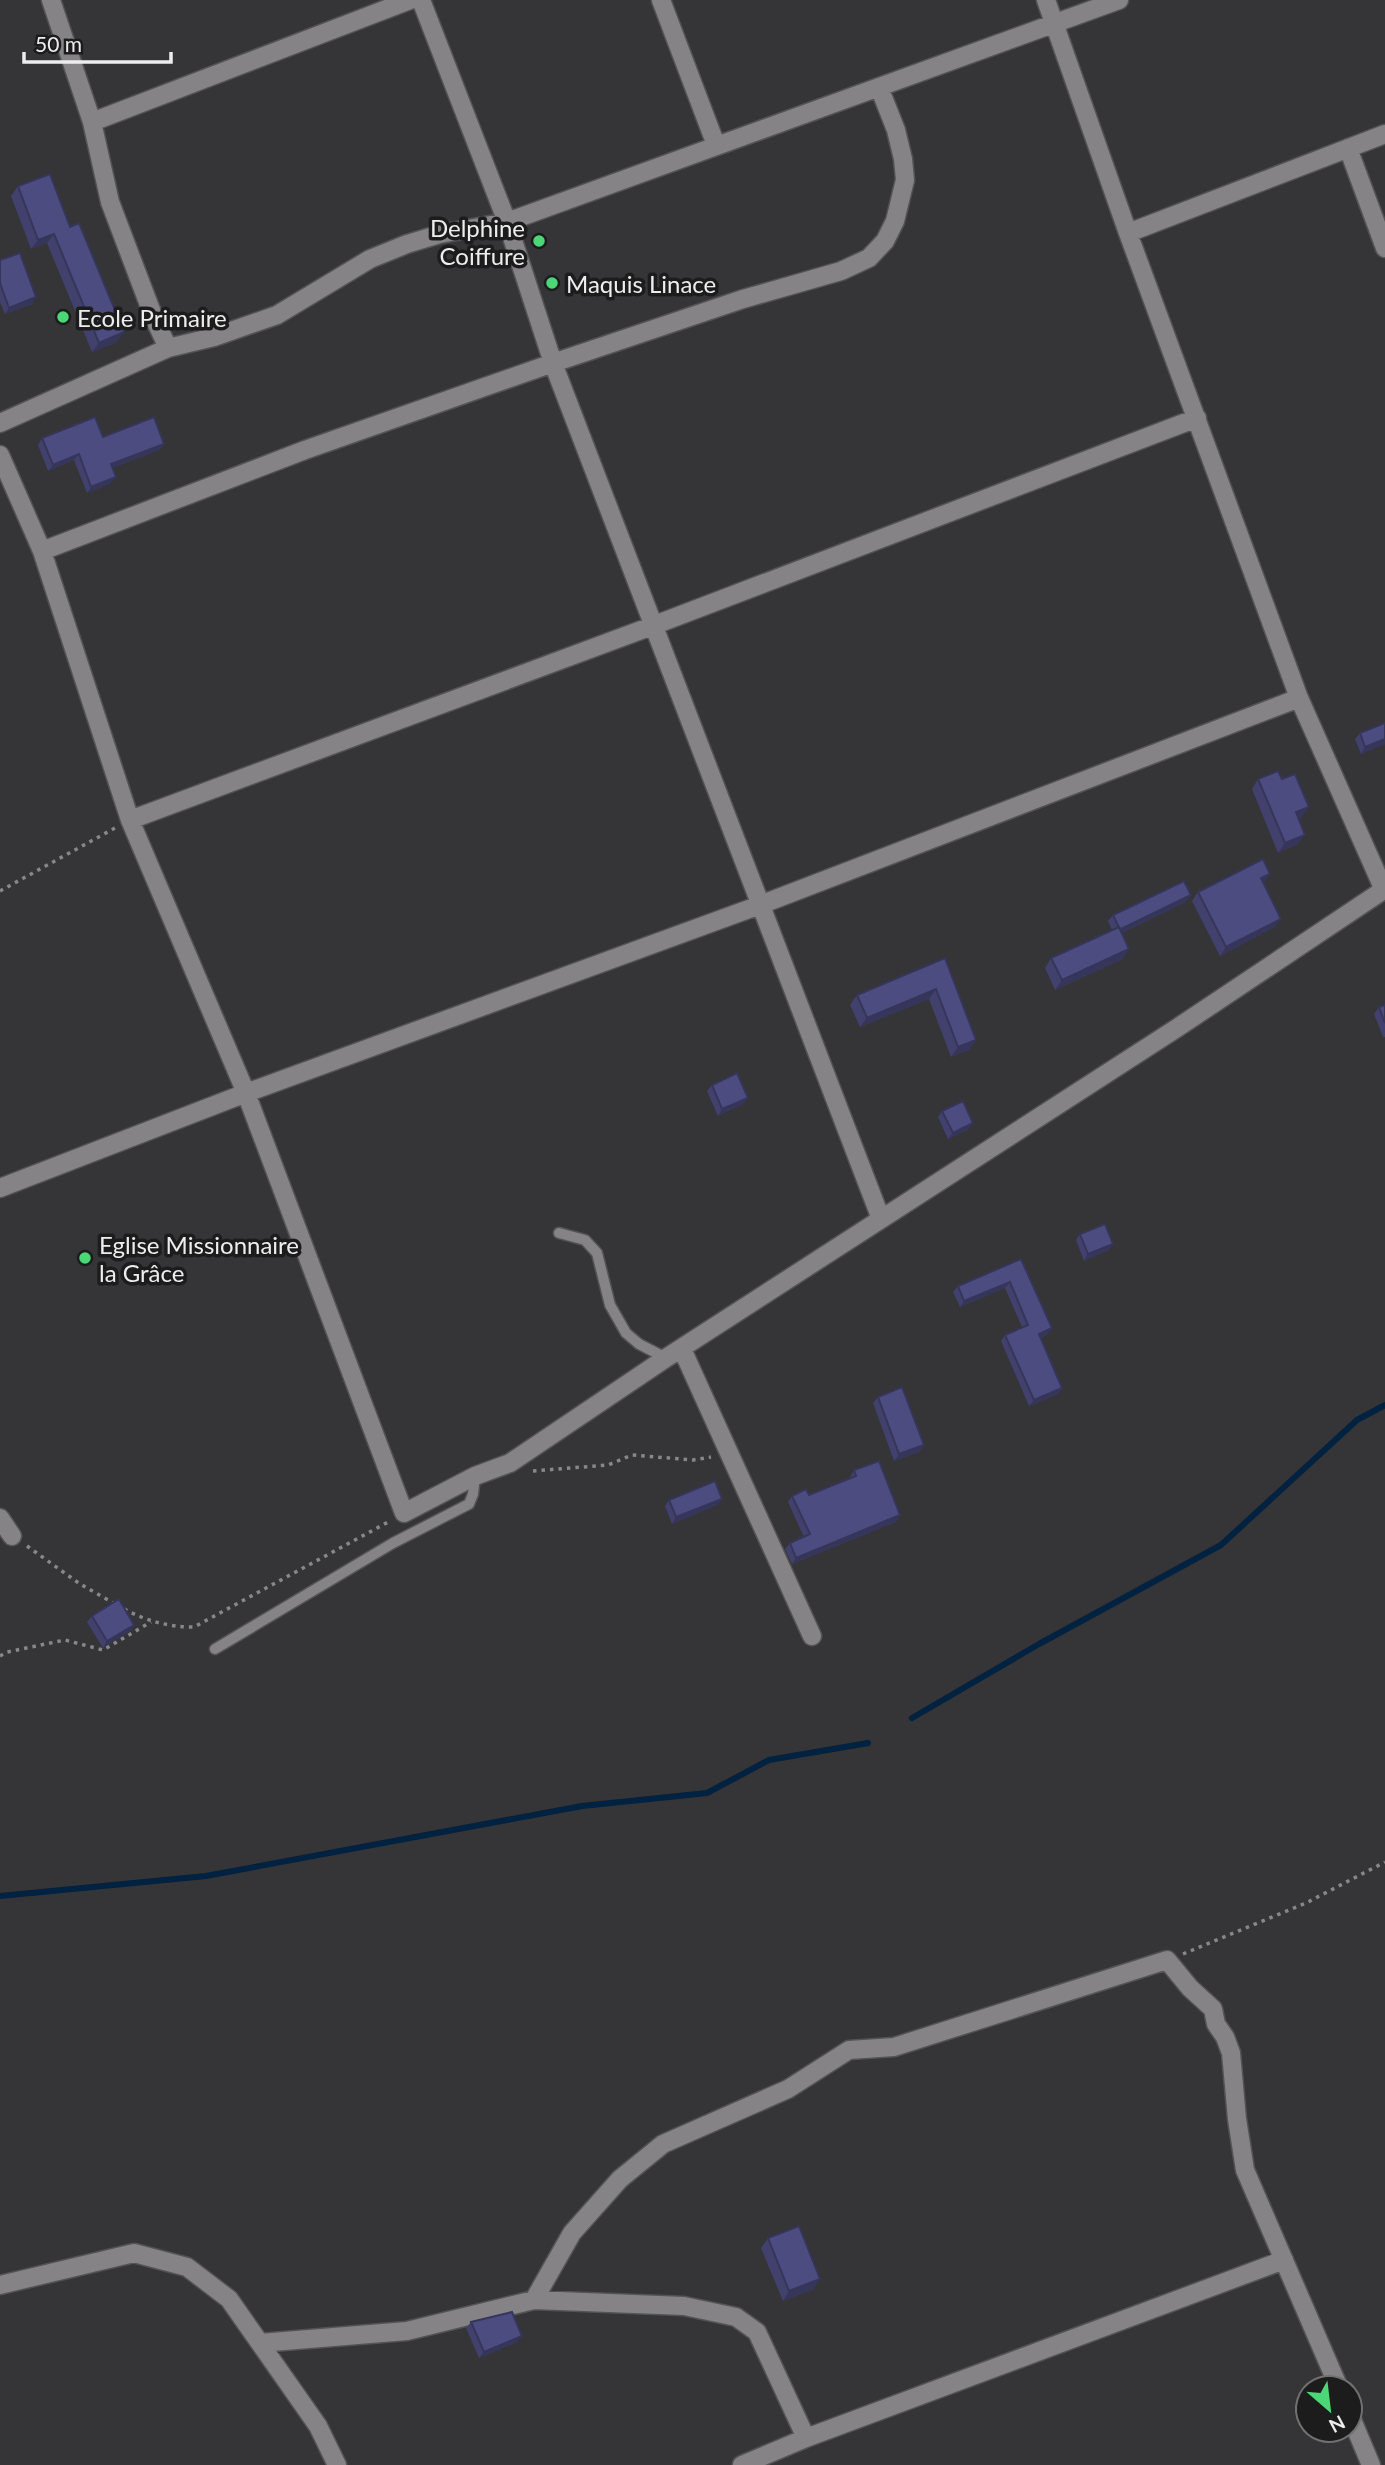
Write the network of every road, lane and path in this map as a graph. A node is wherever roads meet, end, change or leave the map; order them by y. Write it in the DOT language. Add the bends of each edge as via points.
graph roads {
  1 [pos="51,0"];
  2 [pos="410,0"];
  3 [pos="422,0"];
  4 [pos="661,0"];
  5 [pos="1046,0"];
  6 [pos="1119,0"];
  7 [pos="1055,25"];
  8 [pos="879,87"];
  9 [pos="92,122"];
  10 [pos="1385,134"];
  11 [pos="716,145"];
  12 [pos="1348,148"];
  13 [pos="508,222"];
  14 [pos="1128,233"];
  15 [pos="1385,248"];
  16 [pos="168,348"];
  17 [pos="553,363"];
  18 [pos="1197,418"];
  19 [pos="0,423"];
  20 [pos="0,455"];
  21 [pos="41,551"];
  22 [pos="652,626"];
  23 [pos="1300,698"];
  24 [pos="130,820"];
  25 [pos="1385,889"];
  26 [pos="0,891"];
  27 [pos="760,905"];
  28 [pos="246,1093"];
  29 [pos="0,1188"];
  30 [pos="881,1219"];
  31 [pos="559,1233"];
  32 [pos="674,1353"];
  33 [pos="731,1454"];
  34 [pos="510,1463"];
  35 [pos="475,1476"];
  36 [pos="404,1513"];
  37 [pos="0,1518"];
  38 [pos="12,1536"];
  39 [pos="151,1622"];
  40 [pos="812,1636"];
  41 [pos="215,1649"];
  42 [pos="0,1656"];
  43 [pos="1385,1862"];
  44 [pos="1167,1960"];
  45 [pos="1284,2260"];
  46 [pos="0,2285"];
  47 [pos="534,2300"];
  48 [pos="260,2343"];
  49 [pos="1333,2374"];
  50 [pos="806,2438"];
  51 [pos="1362,2444"];
  52 [pos="337,2465"];
  53 [pos="741,2465"];
  54 [pos="1371,2465"];
  1 -- 9 [label="street"];
  2 -- 9 [label="street"];
  3 -- 13 [label="street"];
  4 -- 11 [label="street"];
  5 -- 7 [label="street"];
  6 -- 7 [label="street"];
  7 -- 8 [label="street"];
  7 -- 14 [label="street"];
  8 -- 11 [label="street"];
  8 -- 17 [label="street" via="896,130 905,180 895,221 869,258 841,271"];
  9 -- 16 [label="street" via="110,202"];
  10 -- 12 [label="street"];
  11 -- 13 [label="street"];
  12 -- 14 [label="street"];
  12 -- 15 [label="street"];
  13 -- 16 [label="street" via="407,244 370,259 277,314"];
  13 -- 17 [label="street"];
  14 -- 18 [label="street"];
  16 -- 19 [label="street"];
  17 -- 21 [label="street" via="305,450"];
  17 -- 22 [label="street"];
  18 -- 22 [label="street"];
  18 -- 23 [label="street"];
  20 -- 21 [label="street"];
  21 -- 24 [label="street"];
  22 -- 24 [label="street"];
  22 -- 27 [label="street"];
  23 -- 25 [label="street"];
  23 -- 27 [label="street"];
  24 -- 26 [label="path"];
  24 -- 28 [label="street"];
  25 -- 30 [label="street"];
  27 -- 28 [label="street"];
  27 -- 30 [label="street"];
  28 -- 29 [label="street"];
  28 -- 36 [label="street"];
  30 -- 32 [label="street"];
  31 -- 32 [label="lane" via="585,1240 597,1253 610,1305 626,1333 639,1344"];
  32 -- 33 [label="street"];
  32 -- 34 [label="street"];
  33 -- 34 [label="path" via="693,1460 632,1455 608,1465 535,1471"];
  33 -- 40 [label="street"];
  34 -- 35 [label="street"];
  35 -- 36 [label="street"];
  35 -- 41 [label="lane" via="469,1504 393,1543"];
  36 -- 39 [label="path" via="194,1627"];
  37 -- 38 [label="street"];
  38 -- 39 [label="path" via="80,1584"];
  39 -- 42 [label="path" via="103,1650 65,1640"];
  43 -- 44 [label="path" via="1306,1903"];
  44 -- 45 [label="street" via="1213,2009 1225,2037 1231,2053 1245,2170"];
  44 -- 47 [label="street" via="894,2047 849,2050 788,2089 663,2144 620,2179 572,2233"];
  45 -- 49 [label="street"];
  45 -- 50 [label="street"];
  46 -- 48 [label="street" via="134,2253 187,2267 229,2298"];
  47 -- 48 [label="street" via="407,2331"];
  47 -- 50 [label="street" via="684,2305 736,2317 757,2332"];
  48 -- 52 [label="street" via="317,2426"];
  50 -- 53 [label="street"];
  51 -- 54 [label="street"];
}
